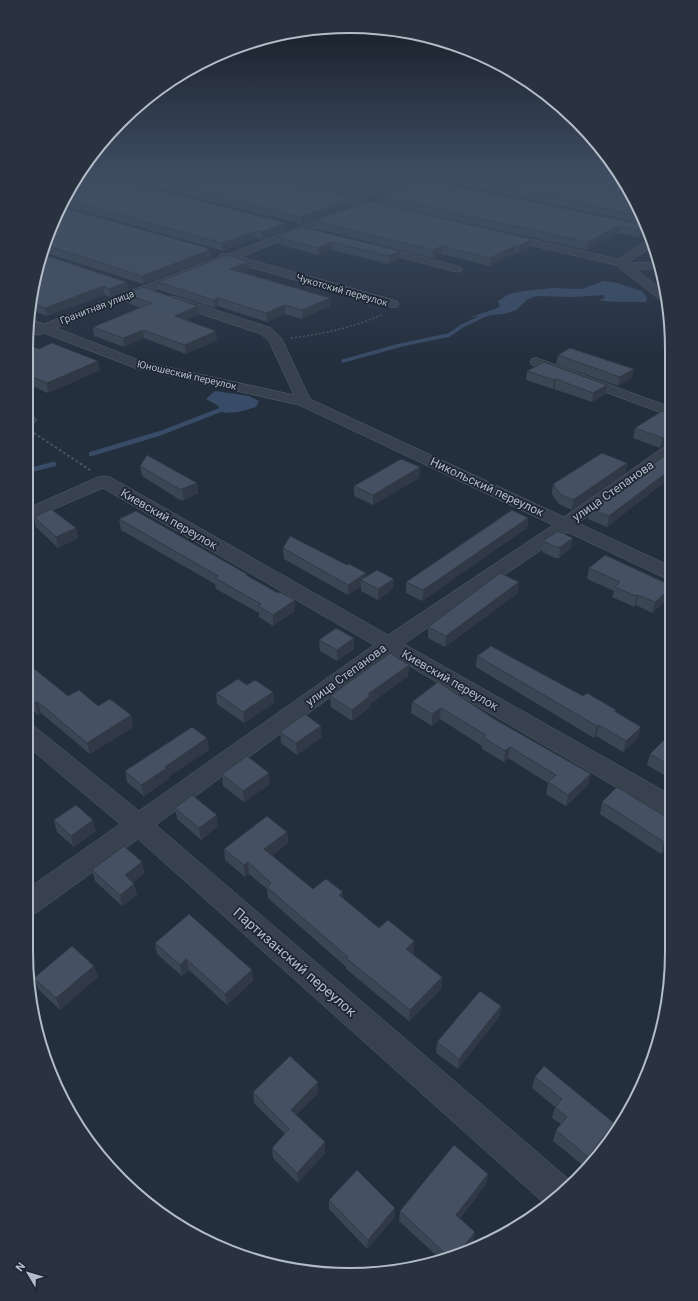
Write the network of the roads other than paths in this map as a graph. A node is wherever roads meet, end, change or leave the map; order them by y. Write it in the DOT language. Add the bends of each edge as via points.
graph roads {
  1 [pos="279,238"];
  2 [pos="508,238"];
  3 [pos="361,244"];
  4 [pos="647,246"];
  5 [pos="213,253"];
  6 [pos="228,257"];
  7 [pos="653,265"];
  8 [pos="623,266"];
  9 [pos="457,269"];
  10 [pos="128,285"];
  11 [pos="142,290"];
  12 [pos="660,294"];
  13 [pos="393,304"];
  14 [pos="34,325"];
  15 [pos="43,328"];
  16 [pos="34,331"];
  17 [pos="536,362"];
  18 [pos="304,402"];
  19 [pos="665,410"];
  20 [pos="665,454"];
  21 [pos="33,513"];
  22 [pos="566,524"];
  23 [pos="665,571"];
  24 [pos="388,645"];
  25 [pos="33,738"];
  26 [pos="665,804"];
  27 [pos="138,824"];
  28 [pos="33,900"];
  29 [pos="556,1191"];
  1 -- 6 [label="street, Гранитная улица"];
  2 -- 8 [label="street"];
  3 -- 9 [label="street"];
  4 -- 8 [label="street"];
  5 -- 6 [label="street, Чукотский переулок"];
  6 -- 11 [label="street, Гранитная улица"];
  6 -- 13 [label="street, Чукотский переулок"];
  7 -- 8 [label="street"];
  8 -- 12 [label="street"];
  10 -- 11 [label="street"];
  11 -- 15 [label="street, Гранитная улица"];
  11 -- 18 [label="street" via="266,331 275,339"];
  14 -- 15 [label="street, Юношеский переулок"];
  15 -- 16 [label="street, Гранитная улица"];
  15 -- 18 [label="street, Юношеский переулок" via="140,365"];
  17 -- 19 [label="street"];
  18 -- 22 [label="street, Никольский переулок"];
  20 -- 22 [label="street, улица Степанова"];
  21 -- 24 [label="street, Киевский переулок" via="104,481"];
  22 -- 23 [label="street, Никольский переулок"];
  22 -- 24 [label="street, улица Степанова"];
  24 -- 26 [label="street, Киевский переулок"];
  24 -- 27 [label="street, улица Степанова"];
  25 -- 27 [label="street, Партизанский переулок"];
  27 -- 28 [label="street, улица Степанова"];
  27 -- 29 [label="street, Партизанский переулок"];
}
